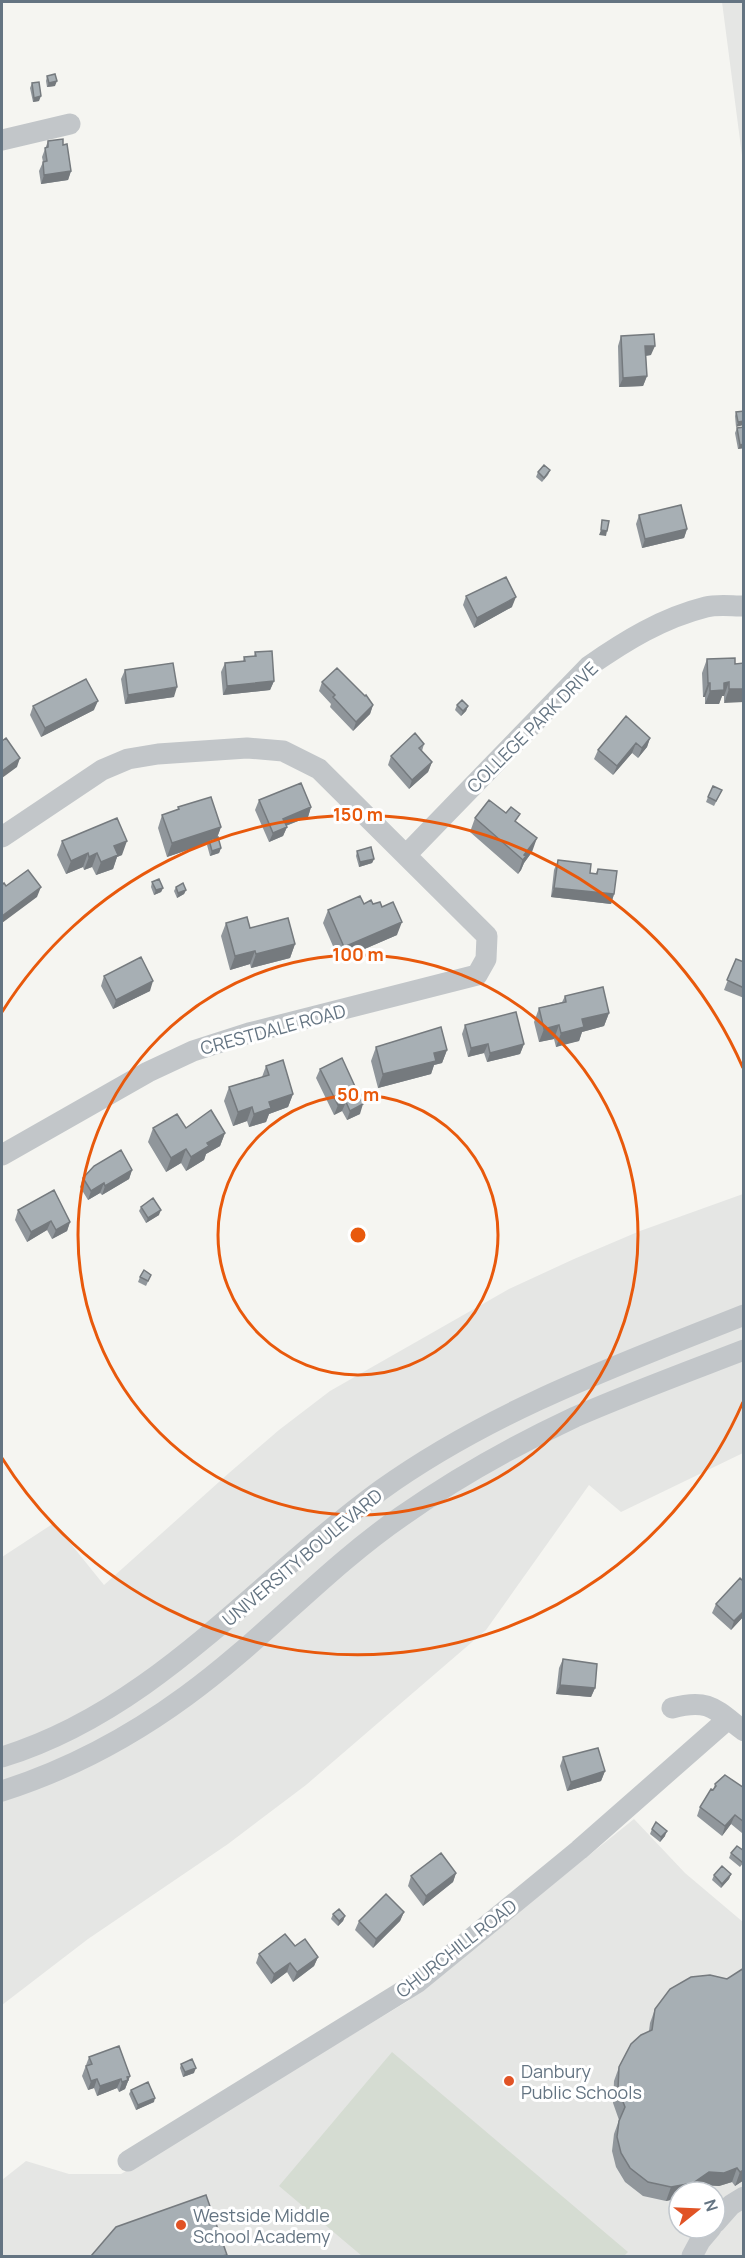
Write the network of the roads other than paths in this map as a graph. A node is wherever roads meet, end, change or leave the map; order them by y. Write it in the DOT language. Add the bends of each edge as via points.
graph roads {
  1 [pos="70,124"];
  2 [pos="2,140"];
  3 [pos="744,606"];
  4 [pos="2,837"];
  5 [pos="406,855"];
  6 [pos="2,1155"];
  7 [pos="744,1315"];
  8 [pos="744,1350"];
  9 [pos="672,1708"];
  10 [pos="736,1725"];
  11 [pos="2,1757"];
  12 [pos="2,1791"];
  13 [pos="128,2161"];
  14 [pos="744,2197"];
  15 [pos="727,2210"];
  16 [pos="701,2240"];
  17 [pos="692,2256"];
  1 -- 2 [label="street"];
  3 -- 5 [label="street, COLLEGE PARK DRIVE" via="708,606 662,621 589,666"];
  4 -- 5 [label="street" via="102,770 128,759 247,748 283,751 319,769"];
  5 -- 6 [label="street, CRESTDALE ROAD" via="488,936 486,959 477,975 249,1033 194,1051 148,1072"];
  7 -- 11 [label="street, UNIVERSITY BOULEVARD" via="563,1387 432,1457 340,1521 206,1639 132,1694 89,1719"];
  8 -- 12 [label="street, UNIVERSITY BOULEVARD" via="576,1417 449,1484 400,1516 226,1664 149,1722 105,1748"];
  9 -- 10 [label="street" via="707,1704"];
  10 -- 13 [label="street, CHURCHILL ROAD" via="418,1982"];
  14 -- 15 [label="street"];
  16 -- 17 [label="street"];
}
